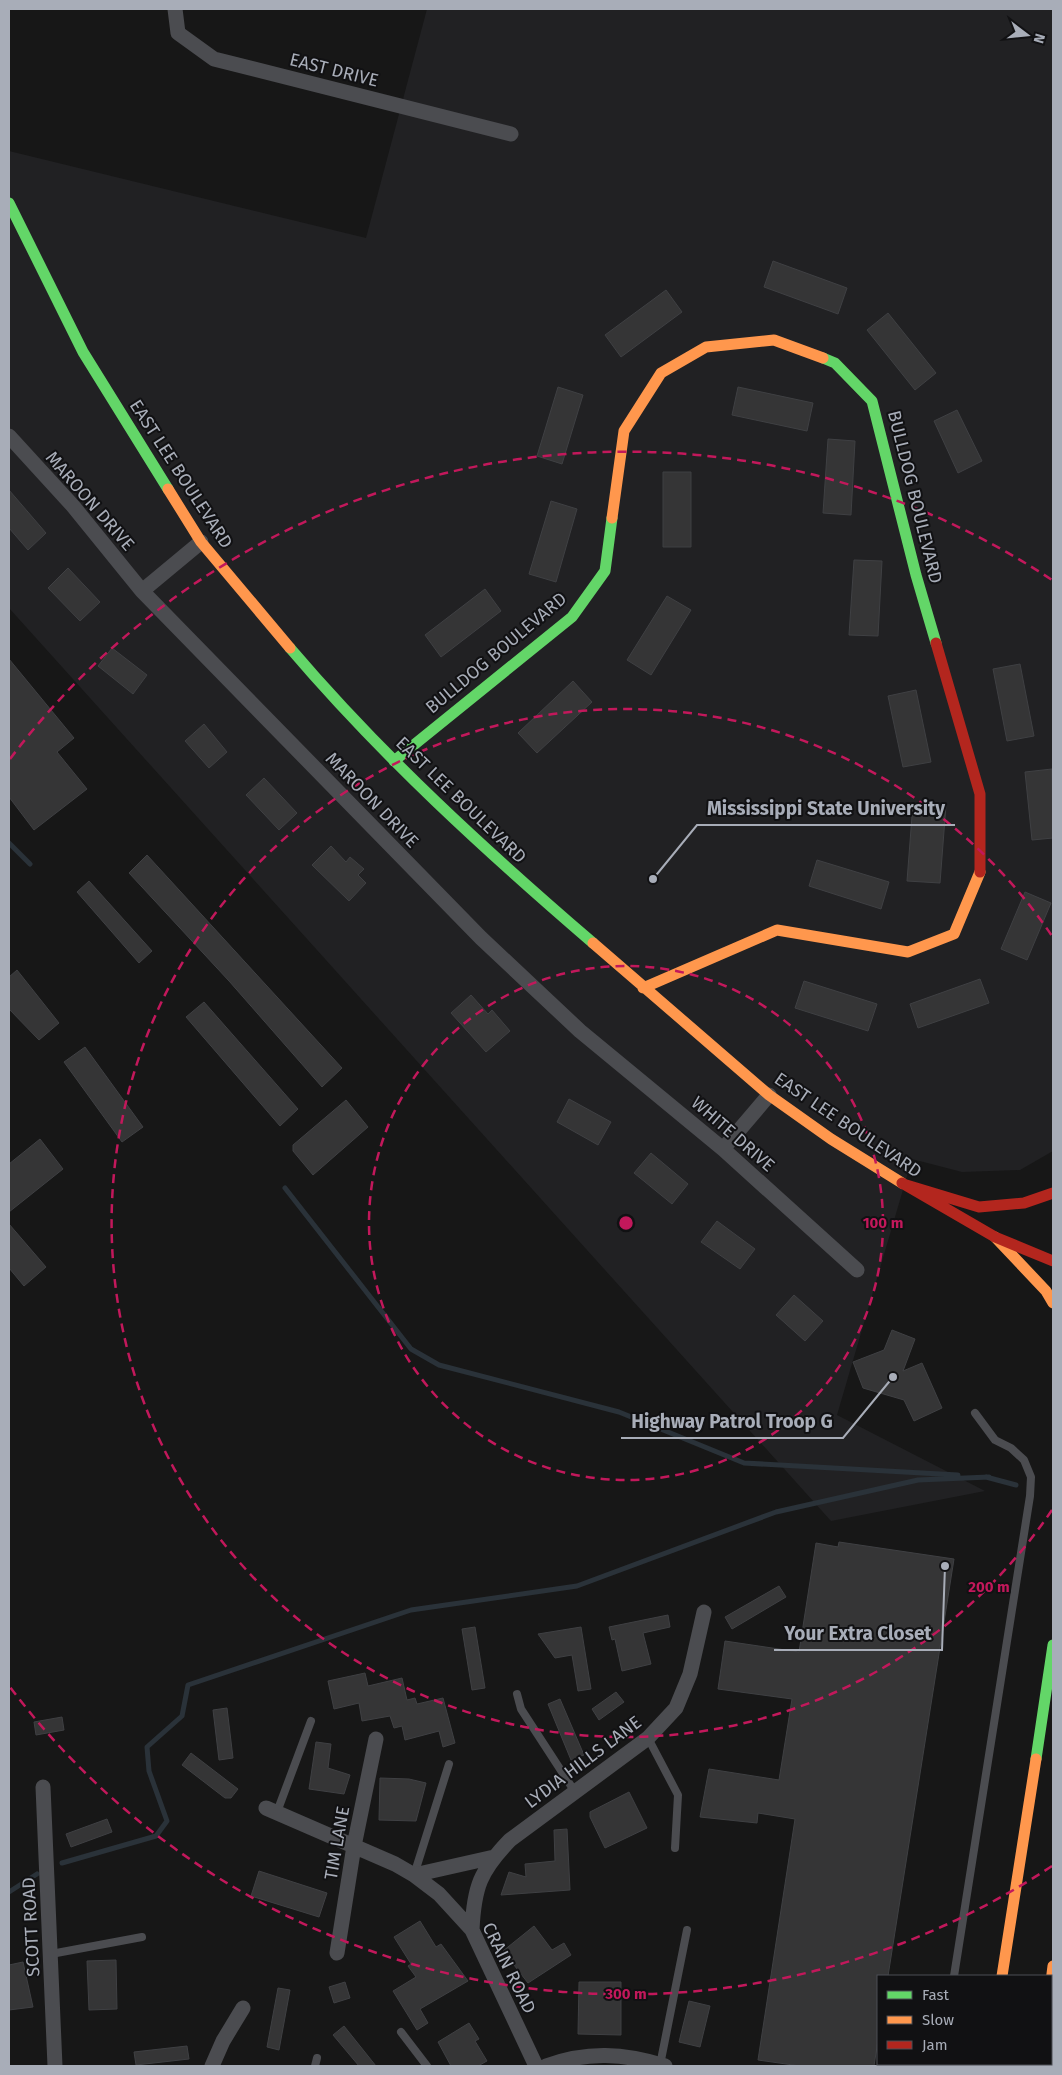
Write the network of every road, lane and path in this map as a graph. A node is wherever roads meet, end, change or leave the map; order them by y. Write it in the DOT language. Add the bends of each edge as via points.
graph roads {
  1 [pos="175,9"];
  2 [pos="512,134"];
  3 [pos="9,203"];
  4 [pos="9,436"];
  5 [pos="201,542"];
  6 [pos="142,591"];
  7 [pos="394,761"];
  8 [pos="643,988"];
  9 [pos="580,1031"];
  10 [pos="769,1096"];
  11 [pos="723,1149"];
  12 [pos="903,1184"];
  13 [pos="1053,1193"];
  14 [pos="995,1238"];
  15 [pos="1053,1261"];
  16 [pos="857,1270"];
  17 [pos="1053,1303"];
  18 [pos="975,1413"];
  19 [pos="704,1612"];
  20 [pos="1053,1645"];
  21 [pos="517,1694"];
  22 [pos="311,1721"];
  23 [pos="648,1738"];
  24 [pos="376,1739"];
  25 [pos="449,1764"];
  26 [pos="43,1787"];
  27 [pos="575,1792"];
  28 [pos="272,1810"];
  29 [pos="354,1846"];
  30 [pos="674,1848"];
  31 [pos="494,1857"];
  32 [pos="414,1875"];
  33 [pos="472,1930"];
  34 [pos="688,1930"];
  35 [pos="142,1938"];
  36 [pos="51,1954"];
  37 [pos="336,1954"];
  38 [pos="954,1975"];
  39 [pos="1002,1975"];
  40 [pos="243,2008"];
  41 [pos="402,2032"];
  42 [pos="662,2065"];
  43 [pos="55,2066"];
  44 [pos="212,2066"];
  45 [pos="427,2066"];
  46 [pos="536,2066"];
  47 [pos="546,2066"];
  1 -- 2 [label="street, EAST DRIVE" via="178,33 214,59"];
  3 -- 5 [label="street, EAST LEE BOULEVARD" via="83,352"];
  4 -- 6 [label="street, MAROON DRIVE"];
  5 -- 6 [label="street"];
  5 -- 7 [label="street, EAST LEE BOULEVARD" via="332,697"];
  6 -- 9 [label="street, MAROON DRIVE" via="481,938"];
  7 -- 8 [label="street, EAST LEE BOULEVARD" via="494,858"];
  7 -- 8 [label="street, BULLDOG BOULEVARD" via="572,616 605,571 624,431 661,373 706,347 774,340 835,363 872,401 916,575 980,794 981,870 954,934 908,952 777,930"];
  8 -- 10 [label="street, EAST LEE BOULEVARD"];
  9 -- 11 [label="street, WHITE DRIVE"];
  10 -- 11 [label="street"];
  10 -- 12 [label="street, EAST LEE BOULEVARD"];
  11 -- 16 [label="street, WHITE DRIVE"];
  12 -- 13 [label="street" via="978,1207 1024,1203"];
  12 -- 14 [label="street, EAST LEE BOULEVARD"];
  14 -- 15 [label="street, EAST LEE BOULEVARD"];
  14 -- 17 [label="street" via="1046,1291"];
  18 -- 38 [label="lane" via="995,1440 1024,1460 1031,1477"];
  19 -- 23 [label="street, LYDIA HILLS LANE" via="697,1650 676,1708"];
  20 -- 39 [label="street"];
  21 -- 27 [label="lane" via="521,1709"];
  22 -- 28 [label="lane"];
  23 -- 27 [label="street, LYDIA HILLS LANE"];
  23 -- 30 [label="lane" via="678,1795"];
  24 -- 29 [label="street, TIM LANE"];
  25 -- 32 [label="lane"];
  26 -- 36 [label="street, SCOTT ROAD"];
  27 -- 31 [label="street, LYDIA HILLS LANE" via="510,1840"];
  28 -- 29 [label="street, CRAIN ROAD"];
  29 -- 32 [label="street, CRAIN ROAD"];
  29 -- 37 [label="street, TIM LANE"];
  31 -- 32 [label="street"];
  31 -- 33 [label="street, LYDIA HILLS LANE" via="482,1872 473,1908"];
  32 -- 33 [label="street, CRAIN ROAD" via="439,1894"];
  33 -- 46 [label="street, CRAIN ROAD"];
  34 -- 42 [label="lane"];
  35 -- 36 [label="lane"];
  36 -- 43 [label="street, SCOTT ROAD"];
  40 -- 44 [label="street"];
  41 -- 45 [label="lane"];
  42 -- 47 [label="street" via="629,2056 604,2054"];
}
